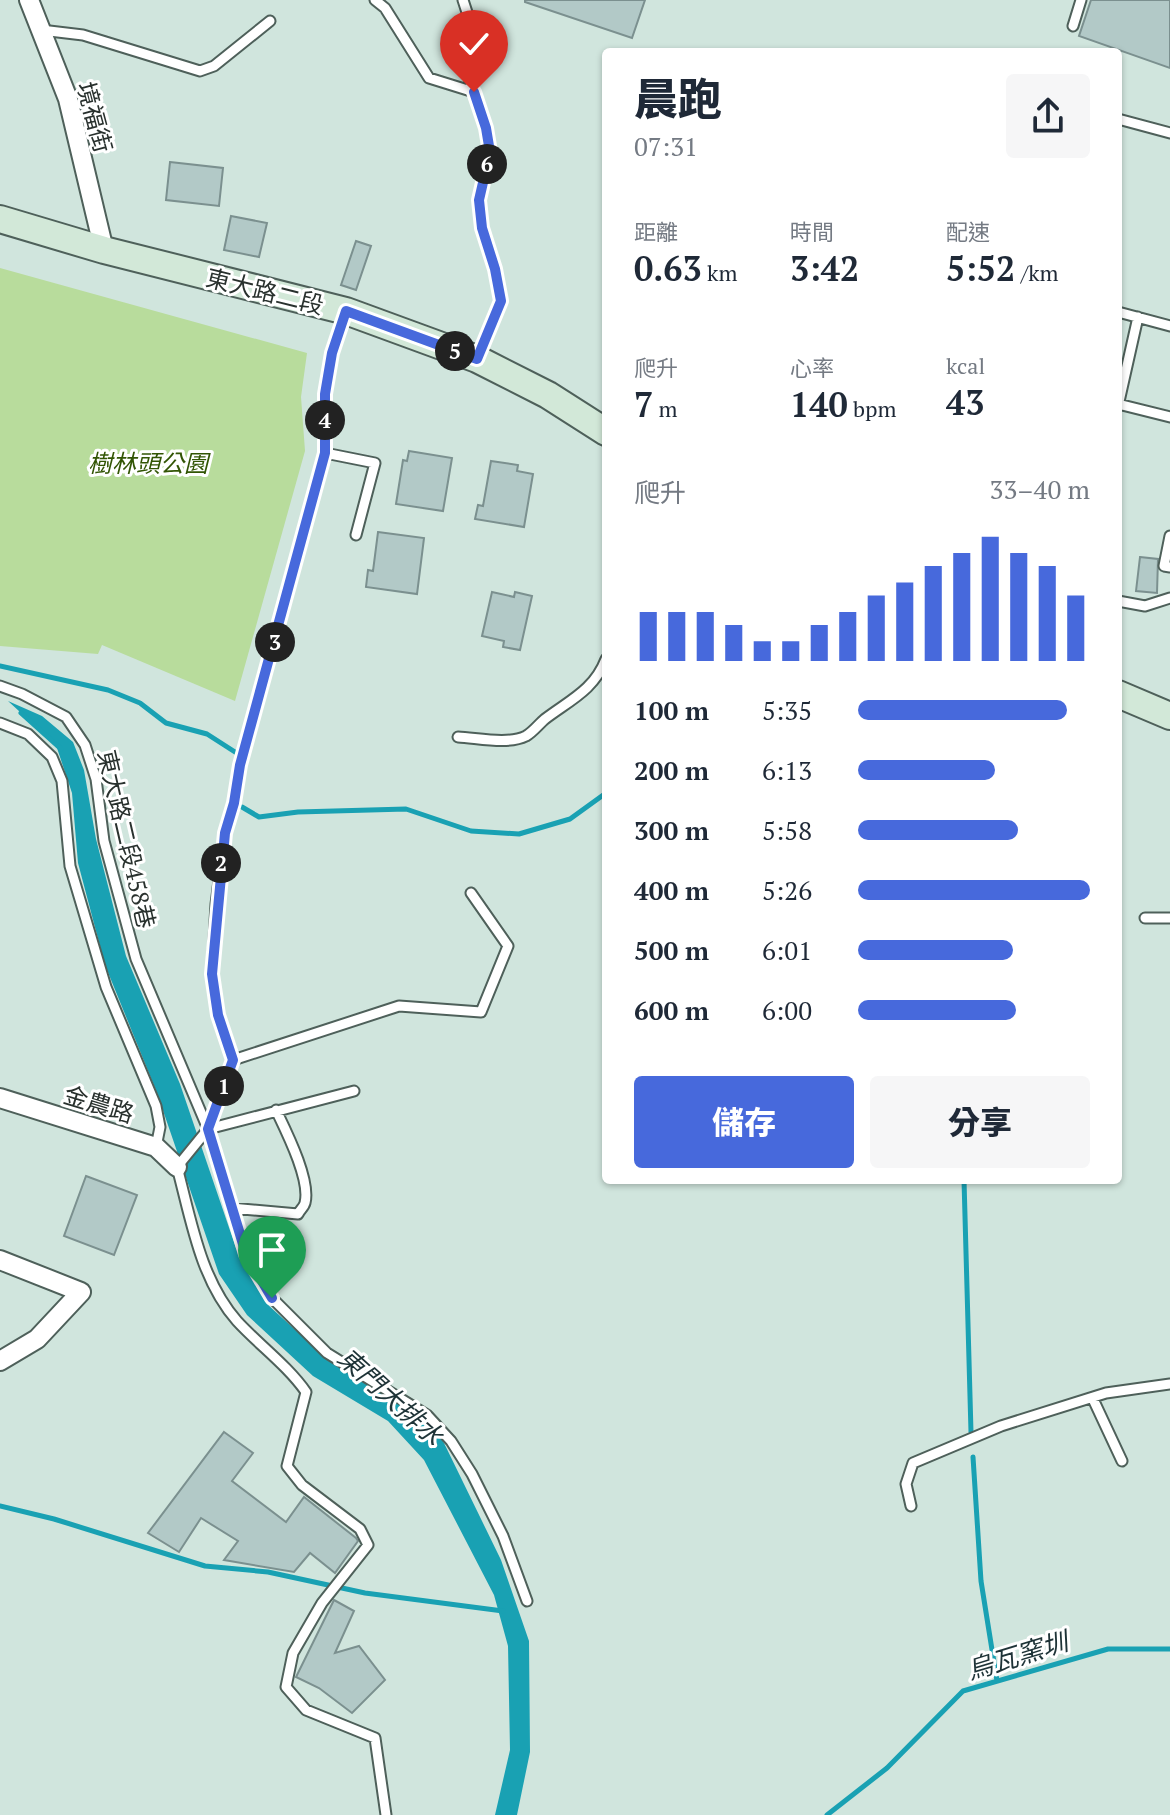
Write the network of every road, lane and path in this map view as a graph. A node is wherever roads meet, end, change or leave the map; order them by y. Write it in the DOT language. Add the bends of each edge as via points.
graph roads {
  1 [pos="29,0"];
  2 [pos="375,0"];
  3 [pos="463,0"];
  4 [pos="1081,0"];
  5 [pos="270,21"];
  6 [pos="1073,26"];
  7 [pos="41,30"];
  8 [pos="474,92"];
  9 [pos="1122,120"];
  10 [pos="1170,133"];
  11 [pos="0,219"];
  12 [pos="104,250"];
  13 [pos="346,311"];
  14 [pos="1122,313"];
  15 [pos="1138,317"];
  16 [pos="1170,326"];
  17 [pos="477,359"];
  18 [pos="1122,387"];
  19 [pos="1122,406"];
  20 [pos="1170,417"];
  21 [pos="602,429"];
  22 [pos="325,453"];
  23 [pos="356,535"];
  24 [pos="1170,536"];
  25 [pos="1167,566"];
  26 [pos="1170,598"];
  27 [pos="1122,602"];
  28 [pos="602,667"];
  29 [pos="0,686"];
  30 [pos="1122,696"];
  31 [pos="1170,716"];
  32 [pos="0,723"];
  33 [pos="458,737"];
  34 [pos="471,893"];
  35 [pos="1145,918"];
  36 [pos="1170,918"];
  37 [pos="233,1060"];
  38 [pos="354,1091"];
  39 [pos="3,1105"];
  40 [pos="276,1110"];
  41 [pos="208,1129"];
  42 [pos="156,1147"];
  43 [pos="177,1167"];
  44 [pos="231,1208"];
  45 [pos="0,1260"];
  46 [pos="0,1361"];
  47 [pos="1170,1384"];
  48 [pos="1093,1399"];
  49 [pos="1122,1461"];
  50 [pos="911,1506"];
  51 [pos="527,1601"];
  52 [pos="386,1815"];
  1 -- 7 [label="street, 境福街"];
  2 -- 8 [label="lane" via="429,78"];
  3 -- 8 [label="lane" via="474,34 466,69"];
  4 -- 6 [label="lane"];
  5 -- 7 [label="lane" via="214,66 200,71 83,35"];
  7 -- 12 [label="street, 境福街" via="68,99"];
  8 -- 17 [label="lane" via="490,152 479,200 482,228 501,301"];
  9 -- 10 [label="lane"];
  11 -- 12 [label="main road, 東大路二段"];
  12 -- 13 [label="main road, 東大路二段"];
  13 -- 17 [label="main road, 東大路二段"];
  13 -- 22 [label="lane" via="325,394"];
  14 -- 15 [label="lane"];
  15 -- 16 [label="lane"];
  15 -- 18 [label="lane"];
  17 -- 21 [label="main road, 東大路二段"];
  19 -- 20 [label="lane"];
  22 -- 23 [label="lane" via="375,463"];
  22 -- 37 [label="lane" via="225,833 212,974"];
  24 -- 25 [label="lane"];
  26 -- 27 [label="lane" via="1145,606"];
  28 -- 33 [label="lane" via="585,692 526,736"];
  29 -- 41 [label="lane, 東大路二段458巷" via="66,717 85,745 136,959"];
  30 -- 31 [label="main road"];
  32 -- 42 [label="lane" via="28,734 52,757 62,781 70,866 106,987 156,1106"];
  34 -- 37 [label="lane" via="508,946 481,1012 399,1006"];
  35 -- 36 [label="lane"];
  37 -- 41 [label="lane"];
  38 -- 40 [label="lane"];
  39 -- 42 [label="street, 金農路"];
  40 -- 41 [label="lane"];
  40 -- 44 [label="lane" via="305,1185 305,1202 298,1214"];
  41 -- 43 [label="lane"];
  41 -- 44 [label="lane, 東大路二段458巷"];
  42 -- 43 [label="street, 金農路"];
  43 -- 52 [label="lane" via="201,1256 216,1290 235,1319 306,1392 287,1466 302,1485 365,1535 368,1545 328,1595 293,1653 286,1687 306,1710 375,1738"];
  44 -- 51 [label="lane, 東大路二段458巷" via="246,1254 272,1298 327,1353 427,1415 451,1441 503,1536"];
  45 -- 46 [label="street" via="81,1292 37,1339"];
  47 -- 48 [label="lane"];
  48 -- 49 [label="lane"];
  48 -- 50 [label="lane" via="1001,1426 913,1463 906,1484"];
}
